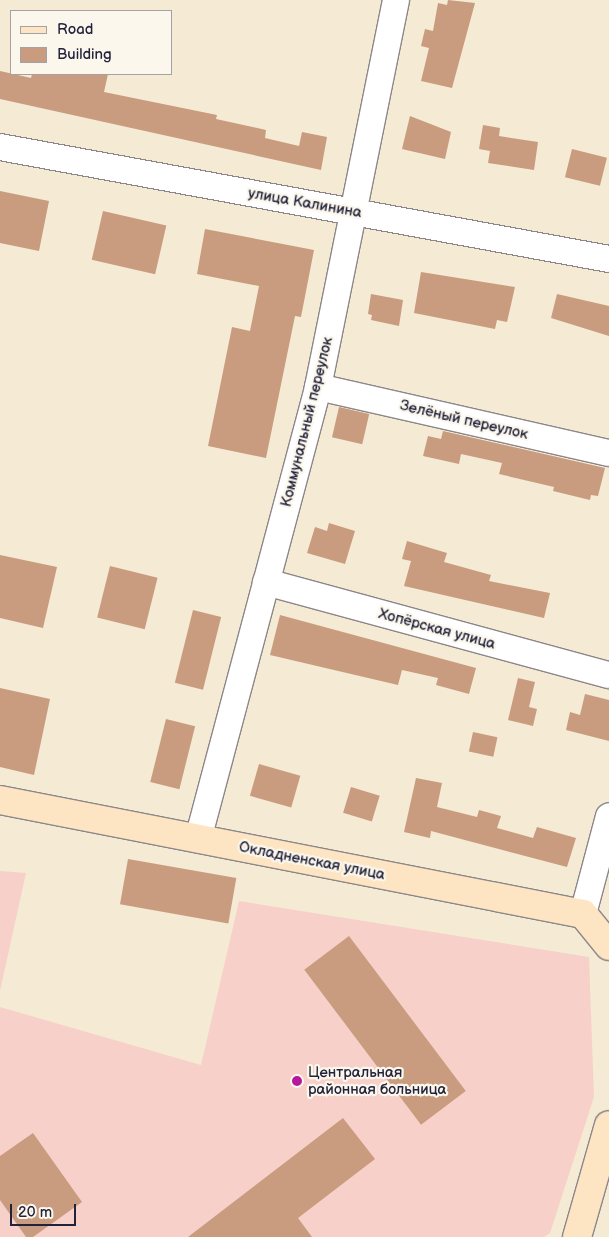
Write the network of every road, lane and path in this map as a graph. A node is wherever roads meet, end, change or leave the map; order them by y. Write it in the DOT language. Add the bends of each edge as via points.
graph roads {
  1 [pos="396,0"];
  2 [pos="0,147"];
  3 [pos="354,212"];
  4 [pos="609,259"];
  5 [pos="318,387"];
  6 [pos="609,453"];
  7 [pos="266,582"];
  8 [pos="609,676"];
  9 [pos="0,800"];
  10 [pos="609,816"];
  11 [pos="198,839"];
  12 [pos="583,914"];
  13 [pos="609,946"];
  14 [pos="609,1125"];
  15 [pos="578,1237"];
  1 -- 3 [label="street, Коммунальный переулок"];
  2 -- 3 [label="street, улица Калинина"];
  3 -- 4 [label="street, улица Калинина"];
  3 -- 5 [label="street, Коммунальный переулок"];
  5 -- 6 [label="street, Зелёный переулок"];
  5 -- 7 [label="street, Коммунальный переулок"];
  7 -- 8 [label="street, Хопёрская улица"];
  7 -- 11 [label="street, Коммунальный переулок"];
  9 -- 11 [label="main road, Окладненская улица"];
  10 -- 12 [label="street"];
  11 -- 12 [label="main road, Окладненская улица"];
  12 -- 13 [label="main road"];
  14 -- 15 [label="main road"];
}
